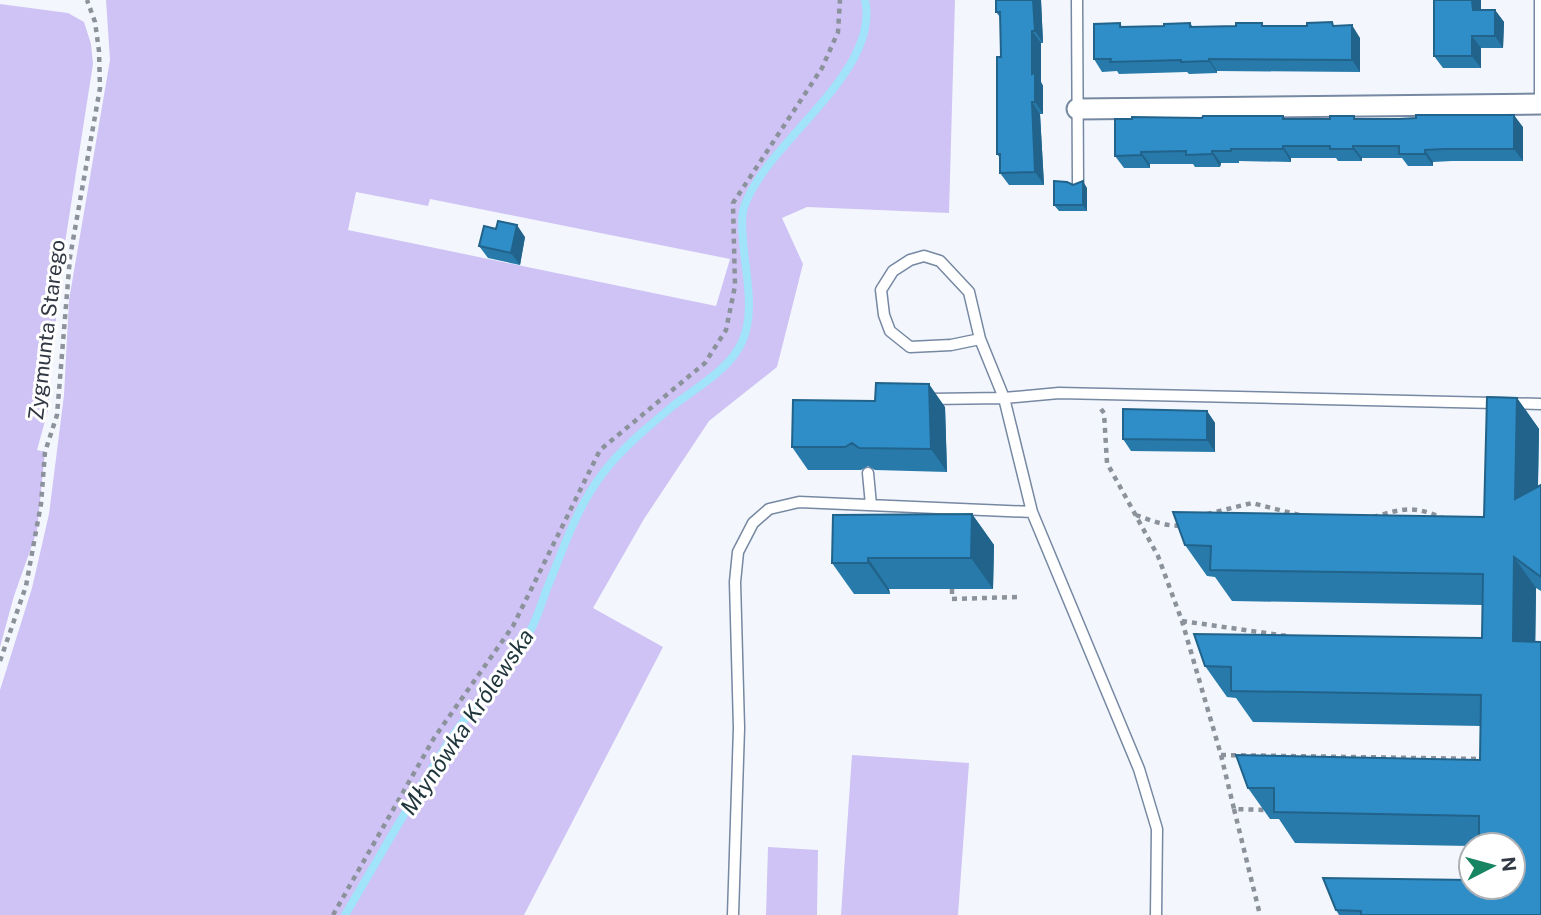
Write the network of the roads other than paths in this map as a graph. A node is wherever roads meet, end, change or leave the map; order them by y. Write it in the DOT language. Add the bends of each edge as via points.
graph roads {
  1 [pos="1077,0"];
  2 [pos="1540,0"];
  3 [pos="1541,31"];
  4 [pos="1540,104"];
  5 [pos="1077,109"];
  6 [pos="1078,184"];
  7 [pos="980,339"];
  8 [pos="1004,398"];
  9 [pos="914,399"];
  10 [pos="1541,404"];
  11 [pos="868,473"];
  12 [pos="871,505"];
  13 [pos="1032,512"];
  14 [pos="733,915"];
  15 [pos="1156,915"];
  1 -- 5 [label="lane"];
  2 -- 3 [label="lane"];
  3 -- 4 [label="lane"];
  4 -- 5 [label="street"];
  5 -- 6 [label="lane"];
  7 -- 7 [label="lane" via="969,292 940,261 924,256 910,260 893,271 881,290 890,331 910,347"];
  7 -- 8 [label="lane"];
  8 -- 9 [label="lane"];
  8 -- 10 [label="lane" via="1059,393"];
  8 -- 13 [label="lane"];
  11 -- 12 [label="lane"];
  12 -- 13 [label="lane"];
  12 -- 14 [label="lane" via="799,502 769,509 753,523 738,552"];
  13 -- 15 [label="lane" via="1139,769 1157,829"];
}
